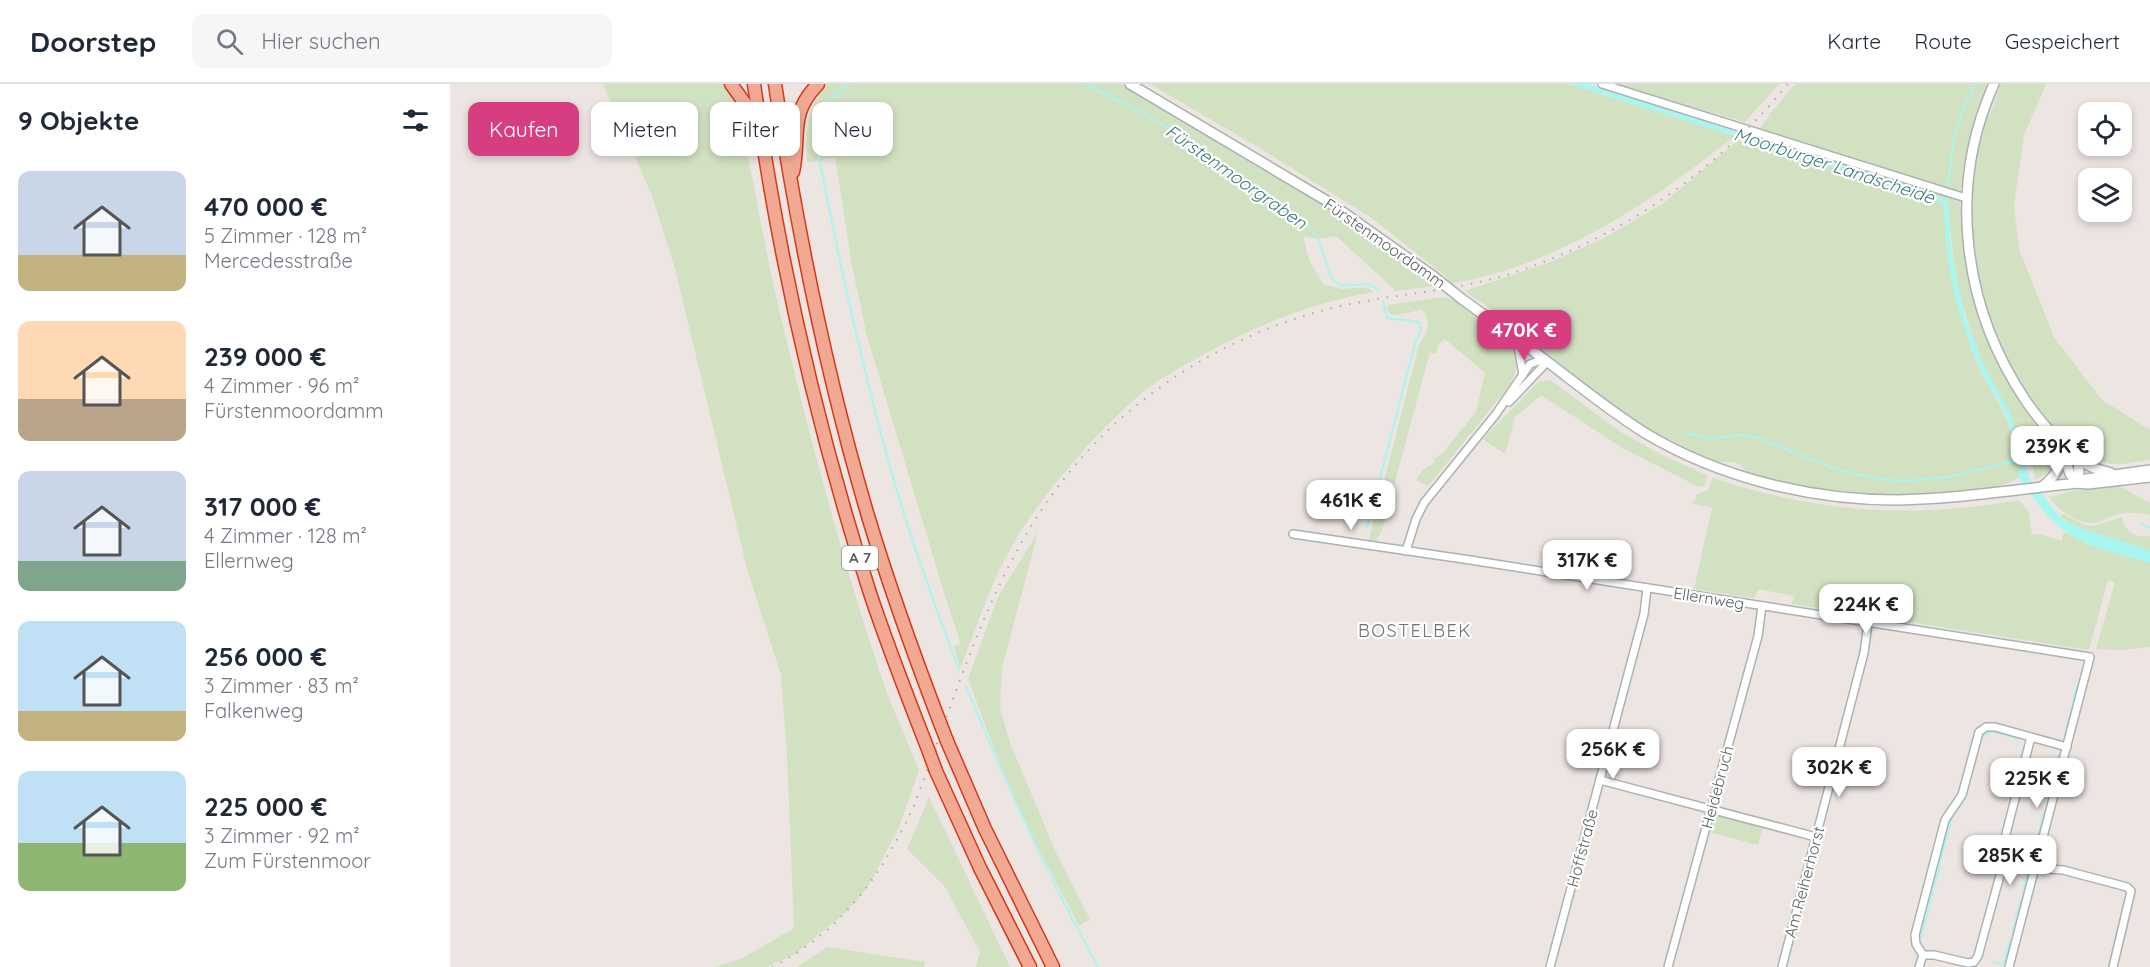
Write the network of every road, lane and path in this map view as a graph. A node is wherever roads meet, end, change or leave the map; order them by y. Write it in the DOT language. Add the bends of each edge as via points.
graph roads {
  1 [pos="731,84"];
  2 [pos="754,84"];
  3 [pos="775,84"];
  4 [pos="818,84"];
  5 [pos="1130,84"];
  6 [pos="1602,84"];
  7 [pos="1994,84"];
  8 [pos="744,102"];
  9 [pos="756,102"];
  10 [pos="765,156"];
  11 [pos="791,182"];
  12 [pos="1966,198"];
  13 [pos="1516,339"];
  14 [pos="1547,362"];
  15 [pos="1522,375"];
  16 [pos="1496,414"];
  17 [pos="2061,446"];
  18 [pos="2076,459"];
  19 [pos="2150,470"];
  20 [pos="2116,474"];
  21 [pos="2150,477"];
  22 [pos="2055,482"];
  23 [pos="2078,483"];
  24 [pos="1293,534"];
  25 [pos="1406,551"];
  26 [pos="1647,588"];
  27 [pos="1762,606"];
  28 [pos="1868,623"];
  29 [pos="2031,737"];
  30 [pos="2067,747"];
  31 [pos="1600,780"];
  32 [pos="1711,810"];
  33 [pos="1816,837"];
  34 [pos="2034,868"];
  35 [pos="1923,955"];
  36 [pos="1030,967"];
  37 [pos="1053,967"];
  38 [pos="1550,967"];
  39 [pos="1668,967"];
  40 [pos="1782,967"];
  41 [pos="1919,967"];
  42 [pos="2009,967"];
  43 [pos="2113,967"];
  1 -- 8 [label="highway"];
  2 -- 9 [label="highway, A 7"];
  3 -- 11 [label="highway, A 7"];
  4 -- 11 [label="highway" via="799,114"];
  5 -- 13 [label="main road, Fürstenmoordamm, bridge" via="1327,201"];
  6 -- 12 [label="street"];
  7 -- 12 [label="main road" via="1971,152"];
  10 -- 36 [label="highway, A 7, bridge" via="788,283 833,469 872,599 936,771"];
  11 -- 37 [label="highway, A 7, bridge" via="824,349 886,574 947,741"];
  12 -- 17 [label="main road" via="1972,270 1991,338 2026,402"];
  13 -- 14 [label="main road, Fürstenmoordamm"];
  13 -- 15 [label="street"];
  14 -- 15 [label="street" via="1532,362"];
  14 -- 16 [label="street"];
  14 -- 22 [label="main road, Fürstenmoordamm" via="1646,434 1693,457 1764,483 1829,495 1897,500 2042,487"];
  15 -- 16 [label="street"];
  16 -- 25 [label="street" via="1424,503"];
  17 -- 18 [label="main road"];
  17 -- 22 [label="main road"];
  17 -- 23 [label="main road" via="2070,474"];
  18 -- 20 [label="main road"];
  18 -- 23 [label="main road"];
  19 -- 20 [label="main road, Fürstenmoordamm"];
  20 -- 23 [label="main road, Fürstenmoordamm"];
  21 -- 23 [label="main road, Fürstenmoordamm"];
  22 -- 23 [label="main road, Fürstenmoordamm"];
  24 -- 25 [label="street, Ellernweg"];
  25 -- 26 [label="street, Ellernweg"];
  26 -- 27 [label="street, Ellernweg"];
  26 -- 31 [label="street, Hoffstraße" via="1644,614"];
  27 -- 28 [label="street, Ellernweg"];
  27 -- 32 [label="street, Heidebruch" via="1758,636"];
  28 -- 30 [label="street, Ellernweg" via="2090,657"];
  28 -- 33 [label="street, Am Reiherhorst" via="1864,653"];
  29 -- 30 [label="street"];
  29 -- 35 [label="street" via="1978,956 1968,963"];
  29 -- 35 [label="street" via="1992,727 1978,734 1962,795 1945,820 1915,935"];
  30 -- 34 [label="street"];
  31 -- 32 [label="street"];
  31 -- 38 [label="street, Hoffstraße"];
  32 -- 33 [label="street"];
  32 -- 39 [label="street, Heidebruch"];
  33 -- 40 [label="street, Am Reiherhorst"];
  34 -- 42 [label="street"];
  34 -- 43 [label="street" via="2063,870 2131,891"];
  35 -- 41 [label="street"];
}
